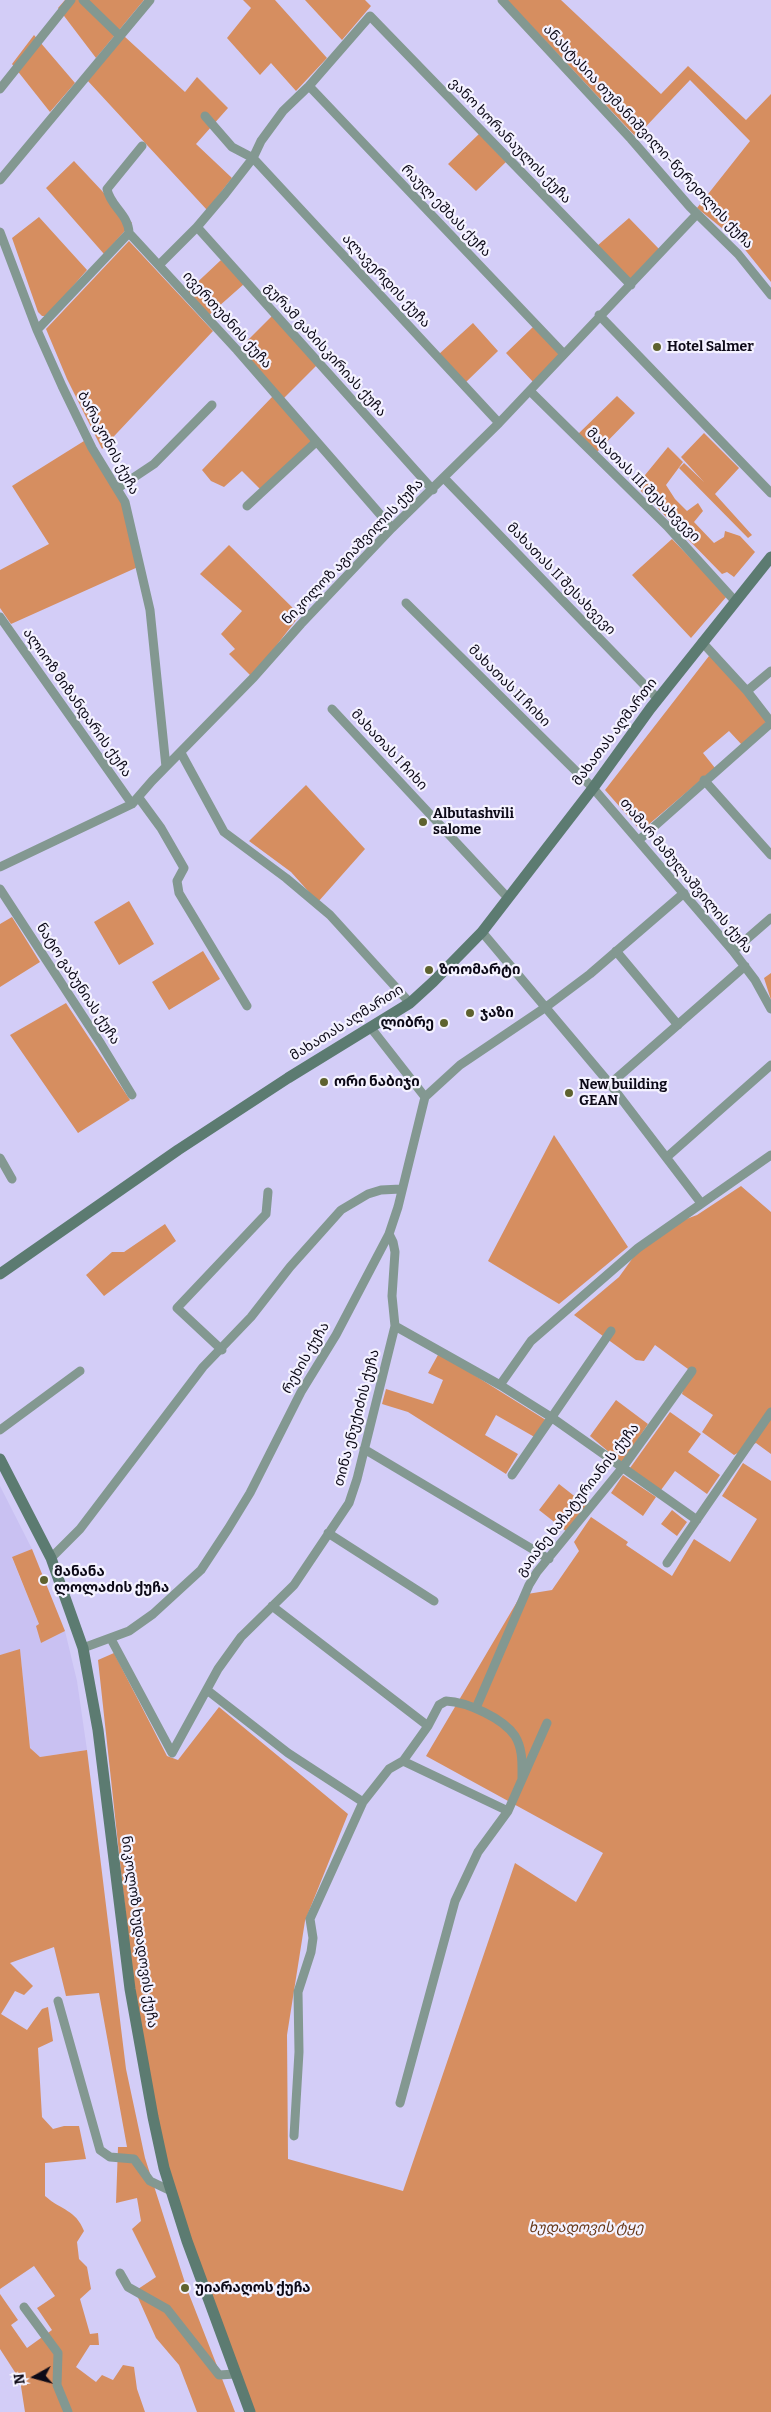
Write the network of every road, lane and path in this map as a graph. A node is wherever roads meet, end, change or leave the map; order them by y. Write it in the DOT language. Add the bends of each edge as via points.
graph roads {
  1 [pos="71,0"];
  2 [pos="83,0"];
  3 [pos="502,0"];
  4 [pos="148,1"];
  5 [pos="120,36"];
  6 [pos="309,86"];
  7 [pos="0,89"];
  8 [pos="205,116"];
  9 [pos="142,146"];
  10 [pos="253,158"];
  11 [pos="0,180"];
  12 [pos="697,214"];
  13 [pos="197,227"];
  14 [pos="0,232"];
  15 [pos="129,233"];
  16 [pos="159,265"];
  17 [pos="631,285"];
  18 [pos="771,295"];
  19 [pos="600,315"];
  20 [pos="37,330"];
  21 [pos="564,354"];
  22 [pos="530,391"];
  23 [pos="212,405"];
  24 [pos="499,423"];
  25 [pos="316,442"];
  26 [pos="444,478"];
  27 [pos="118,488"];
  28 [pos="432,490"];
  29 [pos="771,493"];
  30 [pos="247,506"];
  31 [pos="392,528"];
  32 [pos="771,557"];
  33 [pos="735,601"];
  34 [pos="406,603"];
  35 [pos="0,617"];
  36 [pos="702,642"];
  37 [pos="771,671"];
  38 [pos="747,691"];
  39 [pos="658,699"];
  40 [pos="332,709"];
  41 [pos="771,722"];
  42 [pos="181,753"];
  43 [pos="166,767"];
  44 [pos="704,780"];
  45 [pos="593,788"];
  46 [pos="136,801"];
  47 [pos="639,840"];
  48 [pos="771,854"];
  49 [pos="0,867"];
  50 [pos="0,889"];
  51 [pos="684,892"];
  52 [pos="508,898"];
  53 [pos="771,918"];
  54 [pos="482,932"];
  55 [pos="733,950"];
  56 [pos="616,951"];
  57 [pos="744,966"];
  58 [pos="410,1003"];
  59 [pos="247,1006"];
  60 [pos="546,1007"];
  61 [pos="771,1009"];
  62 [pos="678,1025"];
  63 [pos="371,1028"];
  64 [pos="771,1065"];
  65 [pos="610,1084"];
  66 [pos="132,1095"];
  67 [pos="425,1097"];
  68 [pos="771,1155"];
  69 [pos="0,1158"];
  70 [pos="667,1158"];
  71 [pos="12,1179"];
  72 [pos="401,1189"];
  73 [pos="268,1192"];
  74 [pos="701,1203"];
  75 [pos="390,1234"];
  76 [pos="0,1274"];
  77 [pos="395,1326"];
  78 [pos="611,1331"];
  79 [pos="222,1350"];
  80 [pos="80,1371"];
  81 [pos="692,1372"];
  82 [pos="500,1385"];
  83 [pos="771,1412"];
  84 [pos="551,1416"];
  85 [pos="0,1430"];
  86 [pos="364,1449"];
  87 [pos="0,1459"];
  88 [pos="624,1466"];
  89 [pos="512,1475"];
  90 [pos="697,1520"];
  91 [pos="328,1533"];
  92 [pos="51,1558"];
  93 [pos="549,1559"];
  94 [pos="667,1563"];
  95 [pos="434,1600"];
  96 [pos="272,1606"];
  97 [pos="111,1639"];
  98 [pos="83,1648"];
  99 [pos="207,1690"];
  100 [pos="476,1708"];
  101 [pos="547,1723"];
  102 [pos="428,1726"];
  103 [pos="403,1761"];
  104 [pos="522,1778"];
  105 [pos="364,1802"];
  106 [pos="508,1811"];
  107 [pos="58,2001"];
  108 [pos="400,2103"];
  109 [pos="294,2136"];
  110 [pos="171,2191"];
  111 [pos="120,2273"];
  112 [pos="24,2307"];
  113 [pos="235,2374"];
  114 [pos="68,2412"];
  115 [pos="250,2412"];
  1 -- 7 [label="street"];
  2 -- 5 [label="street"];
  3 -- 12 [label="street, ანასტასია თუმანიშვილი-წერეთლის ქუჩა"];
  4 -- 5 [label="street"];
  5 -- 11 [label="street"];
  6 -- 10 [label="street" via="283,111"];
  6 -- 17 [label="street, ვანო ხორანაულის ქუჩა" via="370,16"];
  6 -- 21 [label="street, რაულ ეშბას ქუჩა"];
  8 -- 10 [label="street, ალავერდის ქუჩა" via="232,147"];
  9 -- 15 [label="street" via="107,189 108,196 129,223"];
  10 -- 13 [label="street"];
  10 -- 24 [label="street, ალავერდის ქუჩა"];
  12 -- 17 [label="street, ნიკოლოზ აგიაშვილის ქუჩა"];
  12 -- 18 [label="street, ანასტასია თუმანიშვილი-წერეთლის ქუჩა" via="738,254"];
  13 -- 16 [label="street"];
  13 -- 28 [label="street, გურამ გაბისკირიას ქუჩა"];
  14 -- 20 [label="street, ბარაკონის ქუჩა"];
  15 -- 16 [label="street, ივერთუბნის ქუჩა"];
  15 -- 20 [label="street"];
  16 -- 25 [label="street, ივერთუბნის ქუჩა"];
  17 -- 19 [label="street, ნიკოლოზ აგიაშვილის ქუჩა"];
  19 -- 21 [label="street, ნიკოლოზ აგიაშვილის ქუჩა"];
  19 -- 29 [label="street"];
  20 -- 27 [label="street, ბარაკონის ქუჩა" via="92,448"];
  21 -- 22 [label="street, ნიკოლოზ აგიაშვილის ქუჩა"];
  22 -- 24 [label="street, ნიკოლოზ აგიაშვილის ქუჩა"];
  22 -- 33 [label="street, მახათას III შესახვევი" via="667,526"];
  23 -- 27 [label="street" via="154,464"];
  24 -- 26 [label="street, ნიკოლოზ აგიაშვილის ქუჩა"];
  25 -- 30 [label="street"];
  25 -- 31 [label="street, ივერთუბნის ქუჩა"];
  26 -- 28 [label="street, ნიკოლოზ აგიაშვილის ქუჩა"];
  26 -- 39 [label="street, მახათას II შესახვევი"];
  27 -- 43 [label="street, ბარაკონის ქუჩა" via="125,502 148,596"];
  28 -- 31 [label="street, ნიკოლოზ აგიაშვილის ქუჩა"];
  31 -- 42 [label="street, ნიკოლოზ აგიაშვილის ქუჩა"];
  32 -- 33 [label="main road, მახათას აღმართი"];
  33 -- 36 [label="main road, მახათას აღმართი"];
  34 -- 45 [label="street, მახათას II ჩიხი"];
  35 -- 46 [label="street, ალიოზ მიზანდარის ქუჩა"];
  36 -- 38 [label="street"];
  36 -- 39 [label="main road, მახათას აღმართი"];
  37 -- 38 [label="street"];
  38 -- 41 [label="street"];
  39 -- 45 [label="main road, მახათას აღმართი"];
  40 -- 52 [label="street, მახათას I ჩიხი"];
  41 -- 44 [label="street"];
  42 -- 43 [label="street, ნიკოლოზ აგიაშვილის ქუჩა"];
  42 -- 58 [label="street" via="224,832 330,915"];
  43 -- 46 [label="street, ნიკოლოზ აგიაშვილის ქუჩა"];
  44 -- 47 [label="street" via="695,792"];
  44 -- 48 [label="street"];
  45 -- 47 [label="street, თამარ მამულაშვილის ქუჩა"];
  45 -- 52 [label="main road, მახათას აღმართი"];
  46 -- 49 [label="street, ნიკოლოზ აგიაშვილის ქუჩა"];
  46 -- 59 [label="street, ალიოზ მიზანდარის ქუჩა" via="161,828 184,868 177,881 179,893"];
  47 -- 51 [label="street, თამარ მამულაშვილის ქუჩა"];
  50 -- 66 [label="street, ნატო გაბუნიას ქუჩა"];
  51 -- 55 [label="street, თამარ მამულაშვილის ქუჩა"];
  51 -- 56 [label="street"];
  52 -- 54 [label="main road, მახათას აღმართი"];
  53 -- 55 [label="street"];
  54 -- 58 [label="main road, მახათას აღმართი"];
  54 -- 60 [label="street"];
  55 -- 57 [label="street, თამარ მამულაშვილის ქუჩა"];
  56 -- 60 [label="street"];
  56 -- 62 [label="street"];
  57 -- 61 [label="street, თამარ მამულაშვილის ქუჩა"];
  57 -- 62 [label="street"];
  58 -- 63 [label="main road, მახათას აღმართი"];
  60 -- 65 [label="street"];
  60 -- 67 [label="street" via="460,1065"];
  62 -- 65 [label="street"];
  63 -- 67 [label="street"];
  63 -- 76 [label="main road, მახათას აღმართი" via="185,1145"];
  64 -- 70 [label="street"];
  65 -- 70 [label="street"];
  67 -- 72 [label="street, რეხის ქუჩა"];
  68 -- 74 [label="street"];
  69 -- 71 [label="street"];
  70 -- 74 [label="street"];
  72 -- 75 [label="street, რეხის ქუჩა"];
  72 -- 79 [label="street" via="368,1194 341,1210"];
  73 -- 79 [label="street" via="266,1214 177,1308"];
  74 -- 82 [label="street" via="638,1248 531,1341"];
  75 -- 77 [label="street, თინა ენუქიძის ქუჩა" via="395,1252 392,1296"];
  75 -- 97 [label="street, რეხის ქუჩა" via="336,1335 301,1392 250,1493 201,1570 153,1614"];
  77 -- 82 [label="street"];
  77 -- 86 [label="street, თინა ენუქიძის ქუჩა"];
  78 -- 84 [label="street"];
  79 -- 92 [label="street" via="203,1367 80,1530"];
  80 -- 85 [label="street"];
  81 -- 88 [label="street, გაიანე ხაჩატურიანის ქუჩა"];
  82 -- 84 [label="street"];
  83 -- 90 [label="street"];
  84 -- 88 [label="street"];
  84 -- 89 [label="street"];
  86 -- 91 [label="street, თინა ენუქიძის ქუჩა" via="349,1503"];
  86 -- 93 [label="street"];
  87 -- 92 [label="main road, ნიკოლოზ ხუდადოვის ქუჩა"];
  88 -- 90 [label="street"];
  88 -- 93 [label="street, გაიანე ხაჩატურიანის ქუჩა"];
  90 -- 94 [label="street"];
  91 -- 95 [label="street"];
  91 -- 96 [label="street, თინა ენუქიძის ქუჩა" via="294,1584"];
  92 -- 98 [label="main road, ნიკოლოზ ხუდადოვის ქუჩა"];
  93 -- 100 [label="street, გაიანე ხაჩატურიანის ქუჩა" via="529,1585"];
  96 -- 99 [label="street, თინა ენუქიძის ქუჩა" via="241,1638"];
  96 -- 102 [label="street"];
  97 -- 98 [label="street, რეხის ქუჩა"];
  97 -- 99 [label="street, თინა ენუქიძის ქუჩა" via="172,1753"];
  98 -- 110 [label="main road, ნიკოლოზ ხუდადოვის ქუჩა" via="98,1730 142,2066"];
  99 -- 105 [label="street" via="288,1753"];
  100 -- 102 [label="street" via="446,1700 439,1705"];
  100 -- 104 [label="street" via="500,1722 514,1736 522,1755"];
  101 -- 104 [label="street"];
  102 -- 103 [label="street"];
  103 -- 105 [label="street" via="389,1769"];
  103 -- 106 [label="street"];
  104 -- 106 [label="street"];
  105 -- 109 [label="street" via="310,1919 312,1952 298,1992 299,2052"];
  106 -- 108 [label="street" via="478,1852 455,1901"];
  107 -- 110 [label="street" via="100,2150 110,2157 134,2159 150,2181"];
  110 -- 113 [label="main road, ნიკოლოზ ხუდადოვის ქუჩა"];
  111 -- 113 [label="street" via="128,2287 168,2309 219,2375"];
  112 -- 114 [label="street" via="58,2353 57,2385"];
  113 -- 115 [label="main road, ნიკოლოზ ხუდადოვის ქუჩა"];
}
